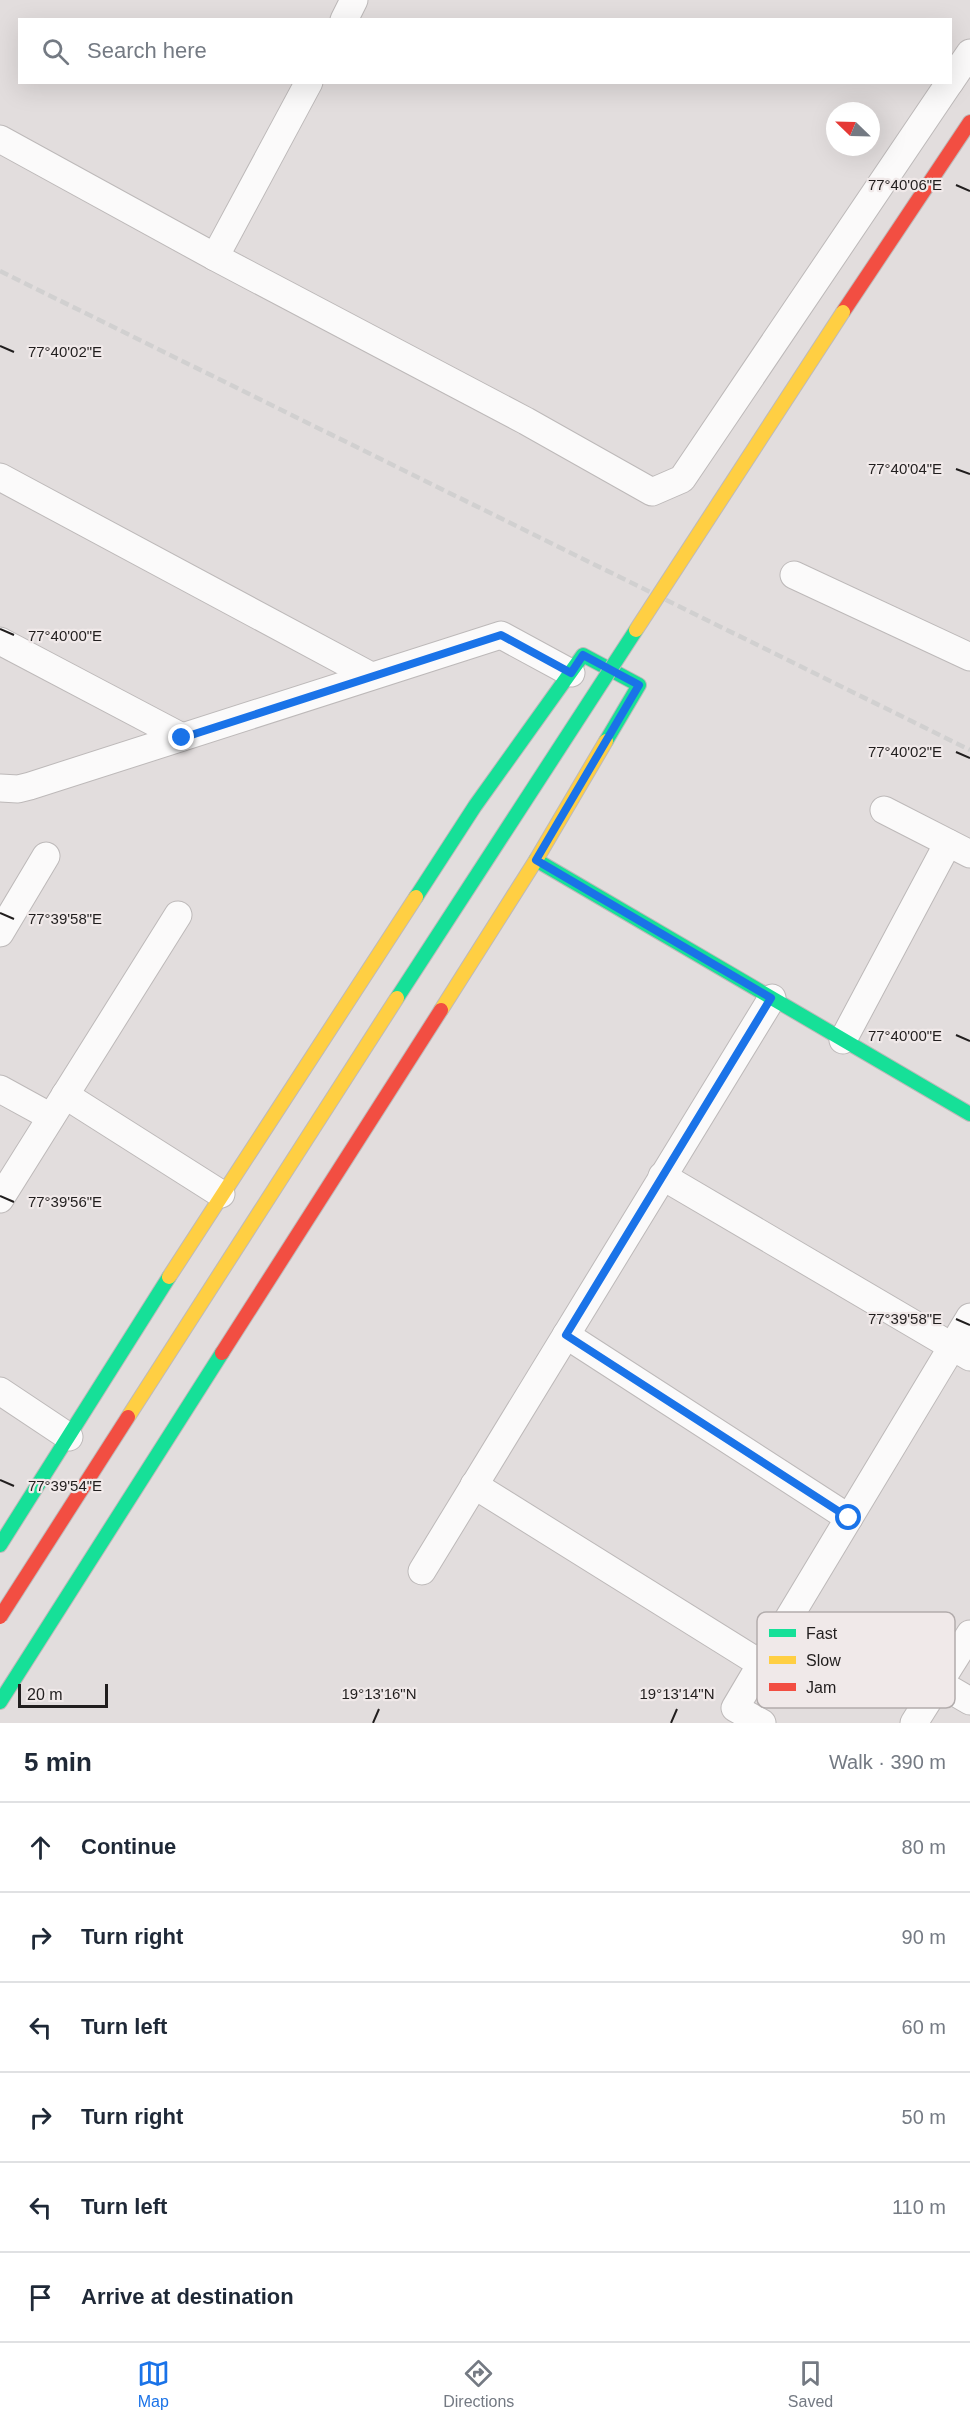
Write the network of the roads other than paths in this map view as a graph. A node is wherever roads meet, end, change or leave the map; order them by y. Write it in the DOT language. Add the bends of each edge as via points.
graph roads {
  1 [pos="354,0"];
  2 [pos="345,18"];
  3 [pos="970,53"];
  4 [pos="952,79"];
  5 [pos="308,84"];
  6 [pos="949,84"];
  7 [pos="970,122"];
  8 [pos="0,140"];
  9 [pos="215,257"];
  10 [pos="0,477"];
  11 [pos="794,576"];
  12 [pos="0,641"];
  13 [pos="970,657"];
  14 [pos="571,673"];
  15 [pos="371,676"];
  16 [pos="182,738"];
  17 [pos="0,788"];
  18 [pos="884,810"];
  19 [pos="959,849"];
  20 [pos="46,856"];
  21 [pos="536,860"];
  22 [pos="178,915"];
  23 [pos="0,933"];
  24 [pos="771,998"];
  25 [pos="843,1040"];
  26 [pos="0,1089"];
  27 [pos="58,1106"];
  28 [pos="970,1114"];
  29 [pos="662,1176"];
  30 [pos="221,1194"];
  31 [pos="0,1199"];
  32 [pos="970,1317"];
  33 [pos="566,1335"];
  34 [pos="961,1352"];
  35 [pos="0,1391"];
  36 [pos="69,1437"];
  37 [pos="474,1485"];
  38 [pos="849,1518"];
  39 [pos="0,1545"];
  40 [pos="422,1570"];
  41 [pos="792,1612"];
  42 [pos="0,1617"];
  43 [pos="970,1634"];
  44 [pos="955,1658"];
  45 [pos="757,1662"];
  46 [pos="757,1671"];
  47 [pos="955,1692"];
  48 [pos="970,1701"];
  49 [pos="0,1702"];
  50 [pos="923,1708"];
  51 [pos="731,1715"];
  52 [pos="762,1723"];
  53 [pos="914,1723"];
  1 -- 2 [label="street"];
  3 -- 4 [label="street"];
  5 -- 9 [label="street"];
  6 -- 9 [label="street" via="682,479 652,492"];
  7 -- 42 [label="main road, bridge" via="443,926"];
  8 -- 9 [label="street"];
  10 -- 15 [label="street"];
  11 -- 13 [label="street"];
  12 -- 16 [label="street"];
  14 -- 15 [label="street" via="501,635"];
  14 -- 21 [label="main road" via="583,655 639,685"];
  14 -- 30 [label="main road" via="475,806"];
  15 -- 16 [label="street"];
  16 -- 17 [label="street" via="18,789"];
  18 -- 19 [label="street"];
  19 -- 25 [label="street"];
  20 -- 23 [label="street"];
  21 -- 24 [label="main road"];
  21 -- 49 [label="main road"];
  22 -- 27 [label="street"];
  24 -- 25 [label="main road"];
  24 -- 29 [label="street"];
  25 -- 28 [label="main road"];
  26 -- 27 [label="street"];
  27 -- 30 [label="street"];
  27 -- 31 [label="street"];
  29 -- 33 [label="street"];
  29 -- 34 [label="street"];
  30 -- 36 [label="main road"];
  32 -- 34 [label="street"];
  33 -- 37 [label="street"];
  33 -- 38 [label="street"];
  34 -- 38 [label="street"];
  35 -- 36 [label="street"];
  36 -- 39 [label="main road"];
  37 -- 40 [label="street"];
  37 -- 45 [label="street"];
  38 -- 41 [label="street"];
  43 -- 44 [label="street"];
  46 -- 51 [label="street"];
  47 -- 48 [label="street"];
  50 -- 53 [label="street"];
  51 -- 52 [label="street"];
}
